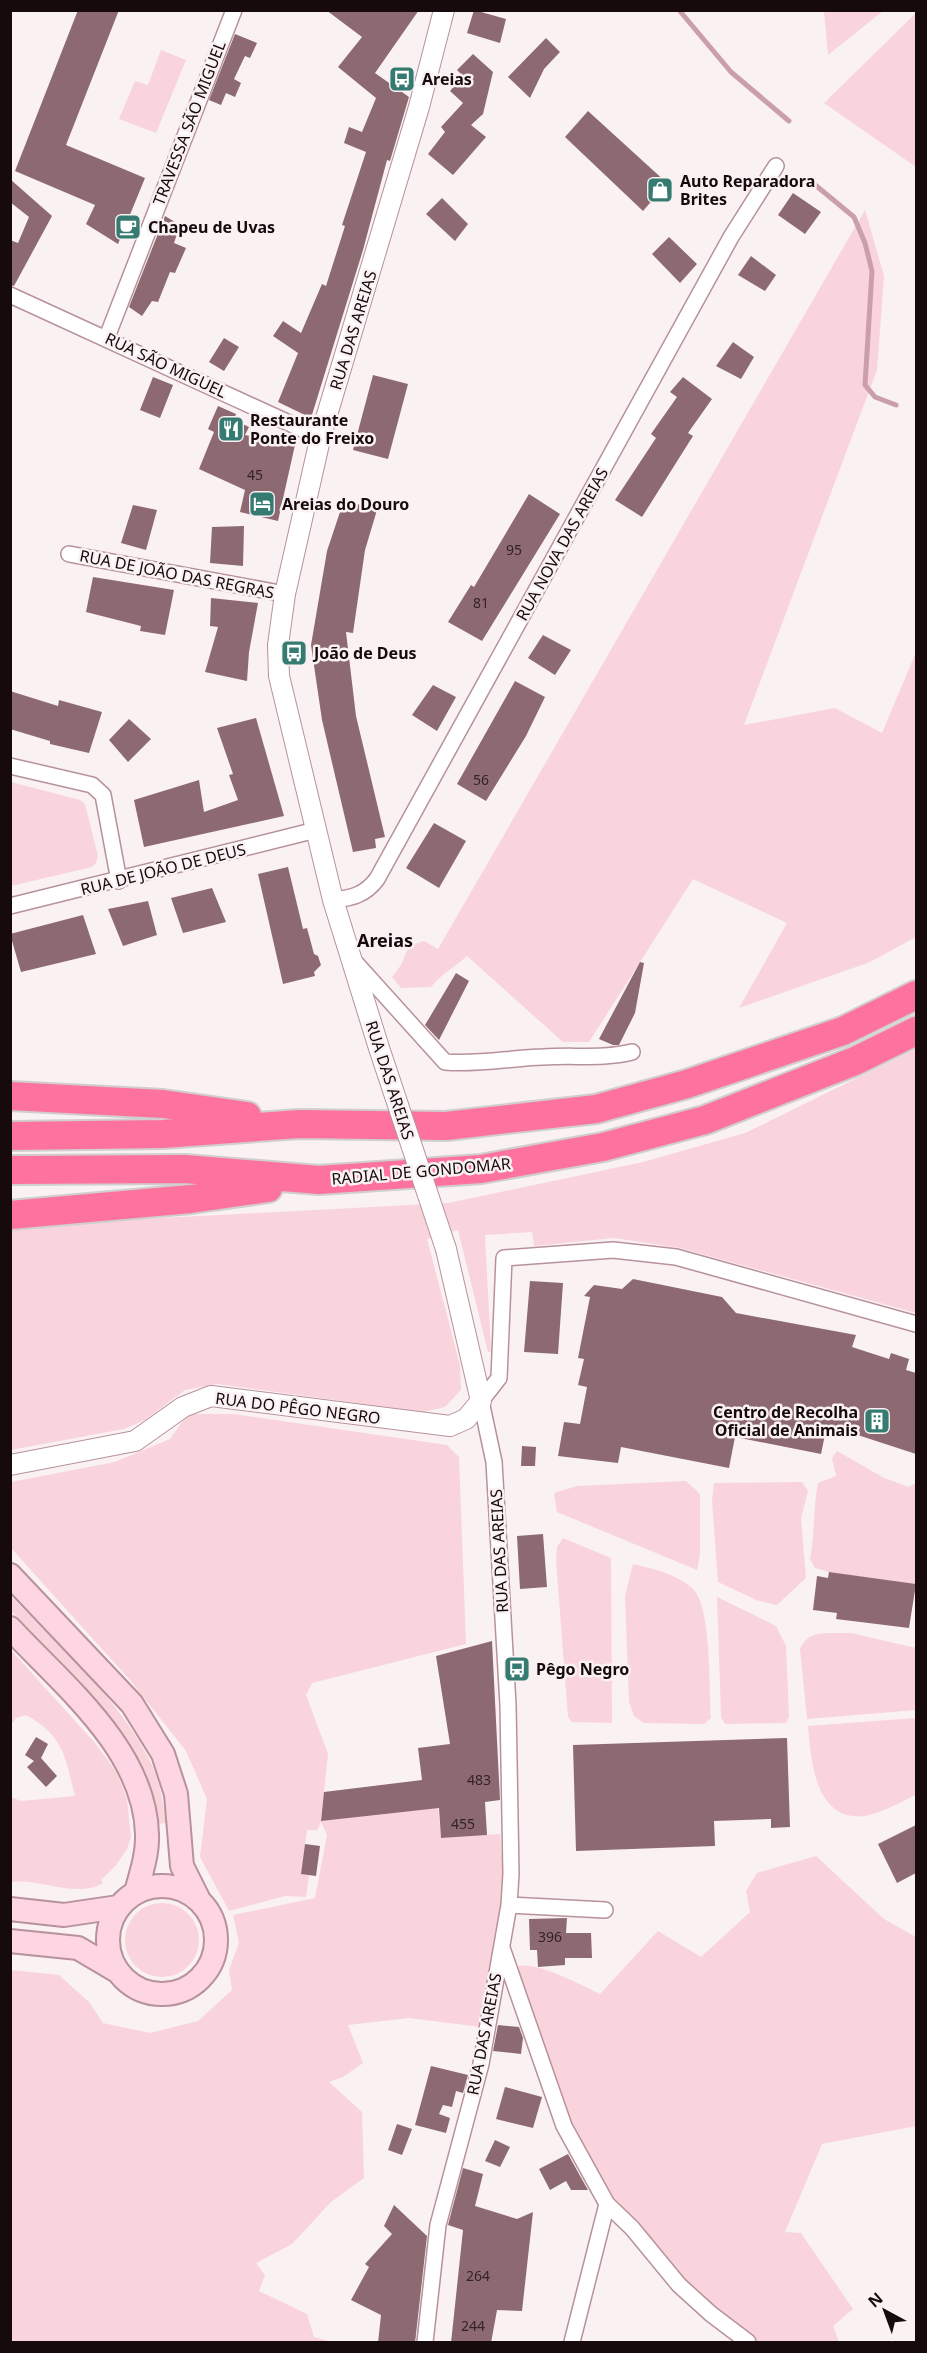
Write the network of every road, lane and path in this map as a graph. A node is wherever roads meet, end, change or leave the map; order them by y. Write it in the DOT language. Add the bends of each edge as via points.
graph roads {
  1 [pos="234,10"];
  2 [pos="444,10"];
  3 [pos="776,166"];
  4 [pos="10,295"];
  5 [pos="107,337"];
  6 [pos="321,435"];
  7 [pos="69,554"];
  8 [pos="285,594"];
  9 [pos="10,766"];
  10 [pos="316,830"];
  11 [pos="119,881"];
  12 [pos="333,900"];
  13 [pos="10,906"];
  14 [pos="352,958"];
  15 [pos="916,995"];
  16 [pos="916,1031"];
  17 [pos="632,1052"];
  18 [pos="10,1096"];
  19 [pos="298,1124"];
  20 [pos="10,1136"];
  21 [pos="10,1170"];
  22 [pos="319,1180"];
  23 [pos="10,1215"];
  24 [pos="916,1324"];
  25 [pos="482,1401"];
  26 [pos="10,1465"];
  27 [pos="10,1575"];
  28 [pos="10,1628"];
  29 [pos="136,1892"];
  30 [pos="199,1900"];
  31 [pos="509,1905"];
  32 [pos="118,1907"];
  33 [pos="10,1909"];
  34 [pos="605,1910"];
  35 [pos="10,1941"];
  36 [pos="501,1945"];
  37 [pos="117,1971"];
  38 [pos="607,2204"];
  39 [pos="425,2343"];
  40 [pos="572,2343"];
  41 [pos="748,2343"];
  1 -- 5 [label="street, TRAVESSA SÃO MIGUEL"];
  2 -- 6 [label="street, RUA DAS AREIAS"];
  3 -- 12 [label="street, RUA NOVA DAS AREIAS" via="732,237 377,879 354,898"];
  4 -- 5 [label="street, RUA SÃO MIGUEL"];
  5 -- 6 [label="street, RUA SÃO MIGUEL"];
  6 -- 8 [label="street, RUA DAS AREIAS"];
  7 -- 8 [label="street, RUA DE JOÃO DAS REGRAS"];
  8 -- 10 [label="street, RUA DAS AREIAS" via="278,645 279,676"];
  9 -- 11 [label="street" via="99,789"];
  10 -- 11 [label="street, RUA DE JOÃO DE DEUS"];
  10 -- 12 [label="street, RUA DAS AREIAS"];
  11 -- 13 [label="street, RUA DE JOÃO DE DEUS"];
  12 -- 14 [label="street, RUA DAS AREIAS"];
  14 -- 17 [label="street" via="445,1062 469,1064"];
  14 -- 25 [label="street, RUA DAS AREIAS, bridge" via="446,1249"];
  15 -- 19 [label="highway" via="843,1031 687,1084 596,1109 446,1125"];
  16 -- 22 [label="highway, RADIAL DE GONDOMAR" via="855,1061 705,1120 603,1147 481,1169"];
  18 -- 19 [label="highway" via="163,1104"];
  19 -- 20 [label="highway" via="163,1134"];
  21 -- 22 [label="highway, RADIAL DE GONDOMAR" via="185,1169"];
  22 -- 23 [label="highway" via="191,1199"];
  24 -- 25 [label="street" via="676,1257 613,1250 504,1258 499,1378"];
  25 -- 26 [label="street, RUA DO PÊGO NEGRO" via="466,1419 450,1426 211,1396 183,1407 135,1441"];
  25 -- 31 [label="street, RUA DAS AREIAS" via="494,1462 508,1705"];
  27 -- 30 [label="main road" via="132,1704 148,1728 163,1754 176,1794 182,1866"];
  28 -- 29 [label="main road" via="104,1728 127,1761 142,1799 147,1835"];
  29 -- 30 [label="main road" via="169,1886"];
  29 -- 32 [label="main road"];
  30 -- 37 [label="main road" via="210,1914 216,1948 210,1966 198,1981 165,1995 146,1993 130,1985"];
  31 -- 34 [label="street"];
  31 -- 36 [label="street, RUA DAS AREIAS"];
  32 -- 33 [label="main road" via="64,1915"];
  32 -- 37 [label="main road" via="107,1939 109,1956"];
  35 -- 37 [label="main road" via="78,1948"];
  36 -- 38 [label="street" via="564,2127"];
  36 -- 39 [label="street, RUA DAS AREIAS" via="481,2064 438,2226"];
  38 -- 40 [label="street"];
  38 -- 41 [label="street" via="679,2285"];
}
